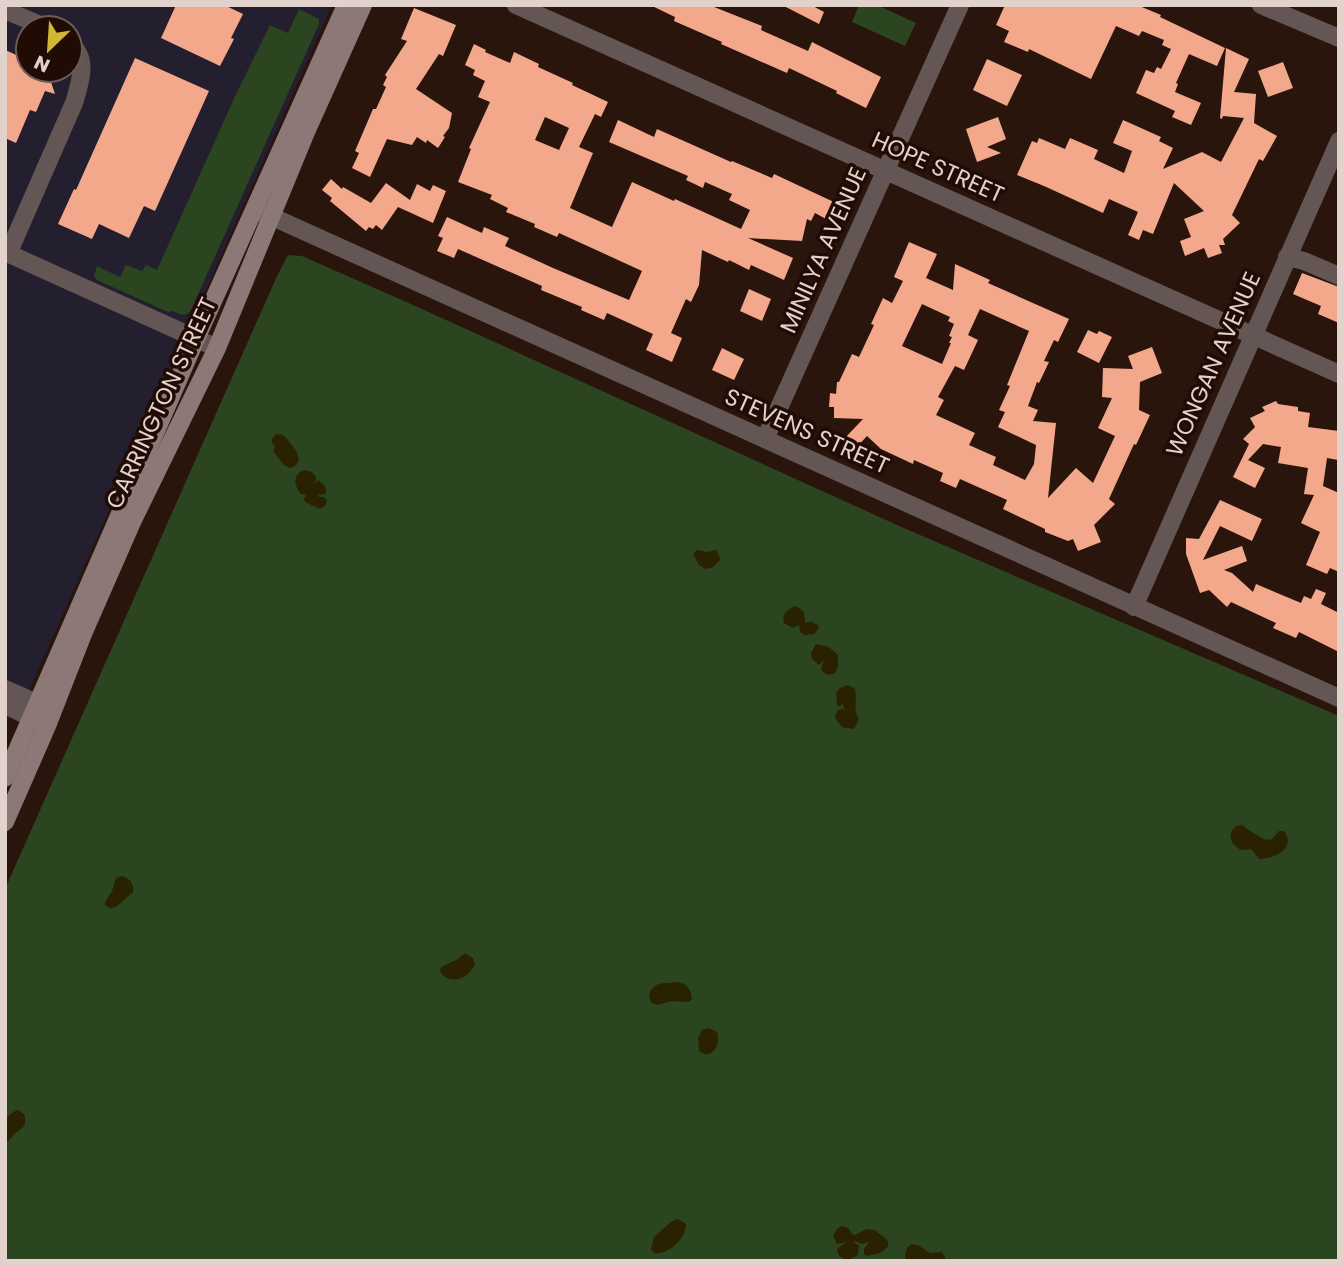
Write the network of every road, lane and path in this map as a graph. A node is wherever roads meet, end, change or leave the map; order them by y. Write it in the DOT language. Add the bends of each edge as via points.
graph roads {
  1 [pos="346,5"];
  2 [pos="363,5"];
  3 [pos="516,5"];
  4 [pos="960,5"];
  5 [pos="1261,5"];
  6 [pos="1339,38"];
  7 [pos="80,84"];
  8 [pos="1339,141"];
  9 [pos="886,171"];
  10 [pos="262,213"];
  11 [pos="7,253"];
  12 [pos="1287,257"];
  13 [pos="1339,276"];
  14 [pos="1252,335"];
  15 [pos="196,339"];
  16 [pos="217,348"];
  17 [pos="1339,374"];
  18 [pos="765,439"];
  19 [pos="1134,607"];
  20 [pos="5,688"];
  21 [pos="1339,698"];
  22 [pos="5,705"];
  23 [pos="42,715"];
  24 [pos="5,778"];
  25 [pos="5,822"];
  1 -- 10 [label="main road, CARRINGTON STREET"];
  2 -- 10 [label="main road, CARRINGTON STREET"];
  3 -- 9 [label="street, HOPE STREET"];
  4 -- 9 [label="street, MINILYA AVENUE"];
  5 -- 6 [label="street"];
  7 -- 11 [label="street"];
  8 -- 12 [label="street, WONGAN AVENUE"];
  9 -- 14 [label="street, HOPE STREET"];
  9 -- 18 [label="street, MINILYA AVENUE"];
  10 -- 15 [label="main road, CARRINGTON STREET"];
  10 -- 16 [label="main road, CARRINGTON STREET"];
  10 -- 18 [label="street, STEVENS STREET"];
  11 -- 15 [label="street"];
  12 -- 13 [label="street"];
  12 -- 14 [label="street, WONGAN AVENUE"];
  14 -- 17 [label="street, HOPE STREET"];
  14 -- 19 [label="street, WONGAN AVENUE"];
  15 -- 16 [label="street"];
  15 -- 23 [label="main road, CARRINGTON STREET"];
  16 -- 23 [label="main road, CARRINGTON STREET"];
  18 -- 19 [label="street, STEVENS STREET"];
  19 -- 21 [label="street, STEVENS STREET"];
  20 -- 23 [label="street"];
  22 -- 23 [label="street"];
  23 -- 24 [label="main road, CARRINGTON STREET"];
  23 -- 25 [label="main road, CARRINGTON STREET"];
}
